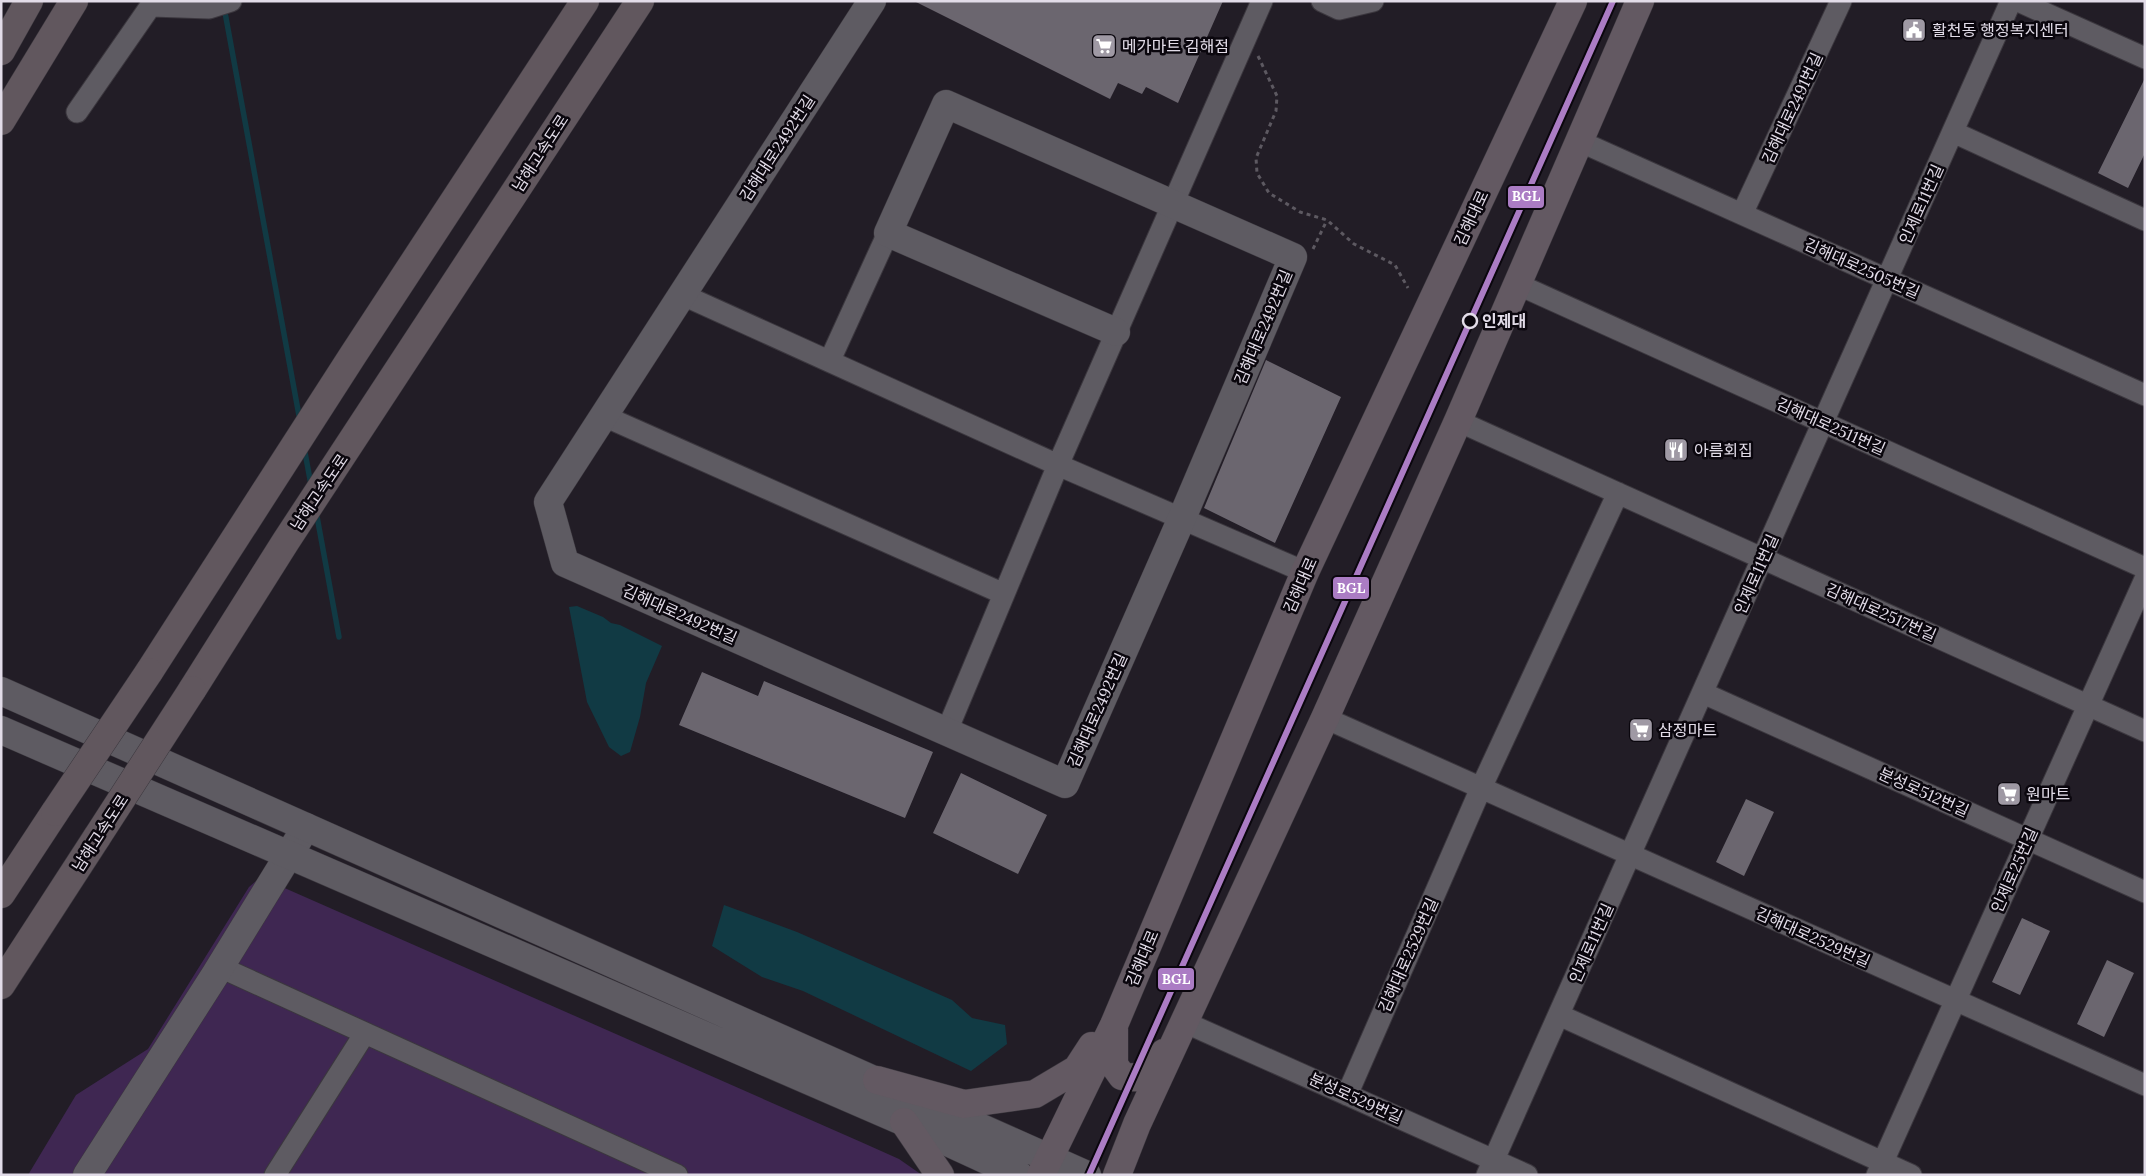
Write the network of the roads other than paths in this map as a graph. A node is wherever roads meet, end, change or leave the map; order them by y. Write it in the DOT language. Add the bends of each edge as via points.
graph roads {
  1 [pos="30,1"];
  2 [pos="74,1"];
  3 [pos="585,1"];
  4 [pos="640,1"];
  5 [pos="872,1"];
  6 [pos="1262,1"];
  7 [pos="1322,1"];
  8 [pos="1373,1"];
  9 [pos="1573,1"];
  10 [pos="1640,1"];
  11 [pos="1841,1"];
  12 [pos="2011,1"];
  13 [pos="2018,1"];
  14 [pos="153,4"];
  15 [pos="223,4"];
  16 [pos="1,51"];
  17 [pos="2145,58"];
  18 [pos="76,112"];
  19 [pos="1,121"];
  20 [pos="1953,132"];
  21 [pos="1579,141"];
  22 [pos="1173,204"];
  23 [pos="1742,214"];
  24 [pos="2145,220"];
  25 [pos="888,233"];
  26 [pos="1887,279"];
  27 [pos="1517,284"];
  28 [pos="683,294"];
  29 [pos="1116,332"];
  30 [pos="830,360"];
  31 [pos="2145,395"];
  32 [pos="604,416"];
  33 [pos="1458,421"];
  34 [pos="1823,423"];
  35 [pos="1058,465"];
  36 [pos="1618,493"];
  37 [pos="1182,518"];
  38 [pos="1762,559"];
  39 [pos="2145,568"];
  40 [pos="1305,572"];
  41 [pos="2145,579"];
  42 [pos="1004,594"];
  43 [pos="1,691"];
  44 [pos="1702,693"];
  45 [pos="2088,706"];
  46 [pos="1325,718"];
  47 [pos="1,730"];
  48 [pos="2145,732"];
  49 [pos="946,733"];
  50 [pos="1481,788"];
  51 [pos="306,827"];
  52 [pos="2028,839"];
  53 [pos="289,854"];
  54 [pos="1630,855"];
  55 [pos="2145,892"];
  56 [pos="1,894"];
  57 [pos="220,967"];
  58 [pos="1,984"];
  59 [pos="1130,986"];
  60 [pos="1955,1000"];
  61 [pos="1558,1015"];
  62 [pos="1114,1025"];
  63 [pos="1181,1029"];
  64 [pos="365,1033"];
  65 [pos="877,1080"];
  66 [pos="2145,1085"];
  67 [pos="1347,1094"];
  68 [pos="904,1122"];
  69 [pos="1045,1166"];
  70 [pos="1490,1167"];
  71 [pos="1880,1168"];
  72 [pos="87,1175"];
  73 [pos="275,1175"];
  74 [pos="677,1175"];
  75 [pos="940,1175"];
  76 [pos="1019,1175"];
  77 [pos="1087,1175"];
  78 [pos="1117,1175"];
  79 [pos="1527,1175"];
  80 [pos="1911,1175"];
  1 -- 16 [label="highway"];
  2 -- 19 [label="highway"];
  3 -- 56 [label="highway, bridge"];
  4 -- 58 [label="highway, 남해고속도로, bridge"];
  5 -- 28 [label="street, 김해대로2492번길"];
  6 -- 22 [label="street"];
  7 -- 8 [label="street" via="1339,9"];
  9 -- 40 [label="main road, 김해대로"];
  10 -- 21 [label="main road"];
  11 -- 23 [label="street, 김해대로2491번길"];
  12 -- 20 [label="street, 인제로11번길"];
  13 -- 17 [label="street"];
  14 -- 15 [label="street" via="209,8"];
  14 -- 18 [label="street"];
  20 -- 24 [label="street"];
  20 -- 26 [label="street, 인제로11번길"];
  21 -- 23 [label="street, 김해대로2505번길"];
  21 -- 27 [label="main road"];
  22 -- 25 [label="street, 김해대로2492번길" via="946,104"];
  22 -- 29 [label="street"];
  22 -- 37 [label="street, 김해대로2492번길" via="1293,256"];
  23 -- 26 [label="street, 김해대로2505번길"];
  25 -- 29 [label="street"];
  25 -- 30 [label="street, 김해대로2492번길"];
  26 -- 31 [label="street, 김해대로2505번길"];
  26 -- 34 [label="street, 인제로11번길"];
  27 -- 33 [label="main road"];
  27 -- 34 [label="street, 김해대로2511번길"];
  28 -- 30 [label="street"];
  28 -- 32 [label="street, 김해대로2492번길"];
  29 -- 35 [label="street"];
  30 -- 35 [label="street"];
  32 -- 42 [label="street"];
  32 -- 49 [label="street, 김해대로2492번길" via="548,502 565,563"];
  33 -- 36 [label="street, 김해대로2517번길"];
  33 -- 46 [label="main road"];
  34 -- 38 [label="street, 인제로11번길"];
  34 -- 39 [label="street, 김해대로2511번길"];
  35 -- 37 [label="street"];
  35 -- 42 [label="street"];
  36 -- 38 [label="street, 김해대로2517번길"];
  36 -- 50 [label="street"];
  37 -- 40 [label="street"];
  37 -- 49 [label="street, 김해대로2492번길" via="1065,784"];
  38 -- 44 [label="street, 인제로11번길"];
  38 -- 45 [label="street, 김해대로2517번길"];
  40 -- 59 [label="main road, 김해대로"];
  41 -- 45 [label="street, 인제로25번길"];
  42 -- 49 [label="street"];
  43 -- 51 [label="street"];
  44 -- 52 [label="street, 분성로512번길"];
  44 -- 54 [label="street, 인제로11번길"];
  45 -- 48 [label="street, 김해대로2517번길"];
  45 -- 52 [label="street, 인제로25번길"];
  46 -- 50 [label="street, 김해대로2529번길"];
  46 -- 63 [label="main road"];
  47 -- 53 [label="street"];
  50 -- 54 [label="street, 김해대로2529번길"];
  50 -- 67 [label="street, 김해대로2529번길"];
  51 -- 53 [label="street"];
  51 -- 65 [label="street"];
  52 -- 55 [label="street, 분성로512번길"];
  52 -- 60 [label="street, 인제로25번길"];
  53 -- 57 [label="street"];
  53 -- 68 [label="street"];
  54 -- 60 [label="street, 김해대로2529번길"];
  54 -- 61 [label="street, 인제로11번길"];
  57 -- 64 [label="street"];
  57 -- 72 [label="street"];
  59 -- 62 [label="main road, 김해대로"];
  59 -- 65 [label="main road" via="1077,1069 1035,1094 964,1104"];
  60 -- 66 [label="street, 김해대로2529번길"];
  60 -- 71 [label="street, 인제로25번길"];
  61 -- 70 [label="street, 인제로11번길"];
  61 -- 71 [label="street"];
  62 -- 63 [label="main road" via="1114,1065 1122,1076 1136,1079 1149,1072"];
  62 -- 69 [label="main road, 김해대로"];
  63 -- 67 [label="street, 분성로529번길"];
  63 -- 78 [label="main road"];
  64 -- 73 [label="street"];
  64 -- 74 [label="street"];
  65 -- 69 [label="street"];
  67 -- 70 [label="street, 분성로529번길"];
  68 -- 75 [label="main road"];
  68 -- 76 [label="street"];
  69 -- 77 [label="street"];
  70 -- 79 [label="street, 분성로529번길"];
  71 -- 80 [label="street"];
}
